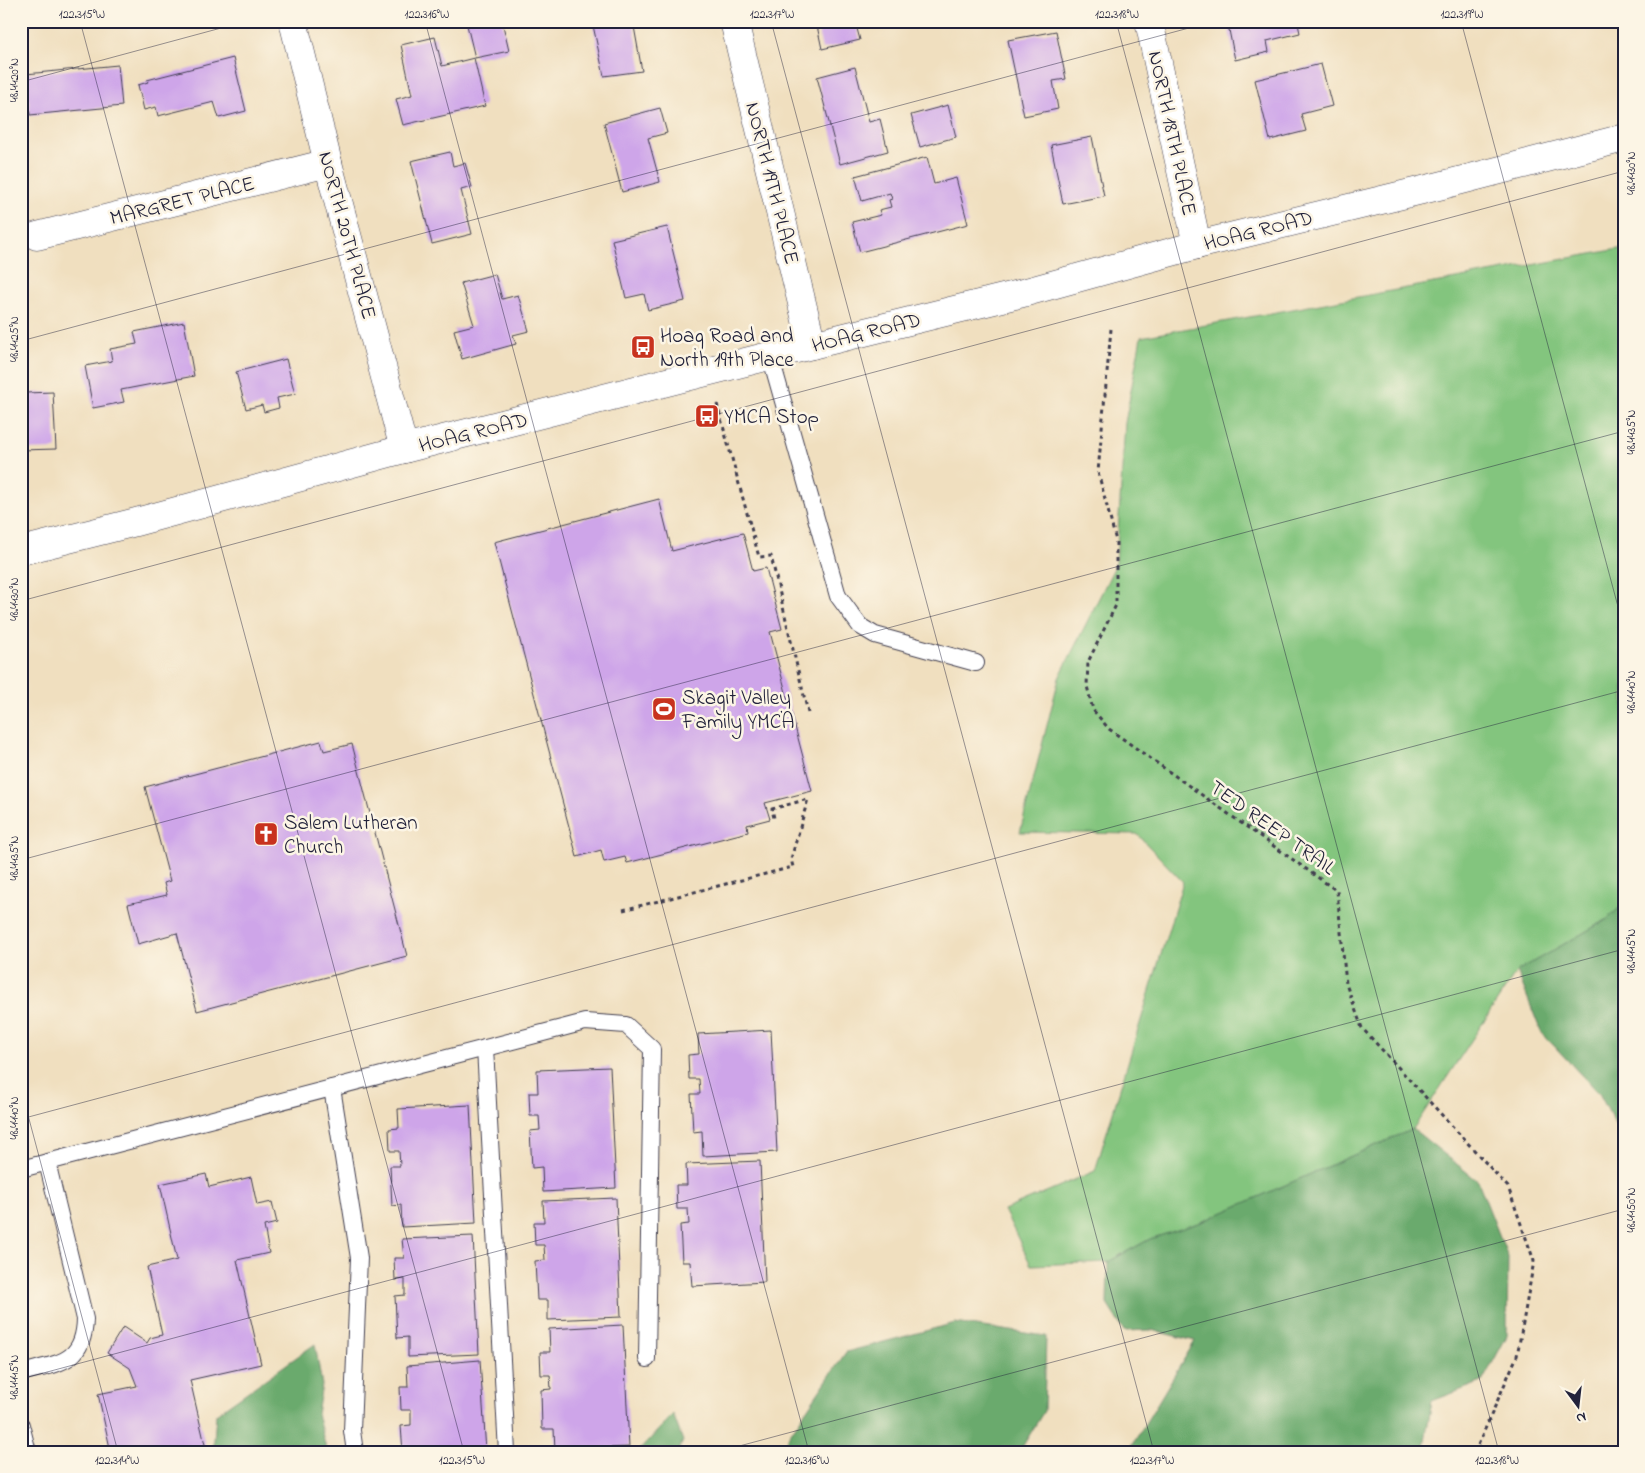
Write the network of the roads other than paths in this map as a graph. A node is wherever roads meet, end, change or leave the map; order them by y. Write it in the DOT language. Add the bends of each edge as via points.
graph roads {
  1 [pos="293,21"];
  2 [pos="734,21"];
  3 [pos="1149,21"];
  4 [pos="1624,138"];
  5 [pos="328,164"];
  6 [pos="37,236"];
  7 [pos="1197,245"];
  8 [pos="812,345"];
  9 [pos="770,355"];
  10 [pos="404,449"];
  11 [pos="21,551"];
  12 [pos="976,663"];
  13 [pos="485,1048"];
  14 [pos="332,1088"];
  15 [pos="47,1162"];
  16 [pos="21,1169"];
  17 [pos="647,1359"];
  18 [pos="21,1373"];
  19 [pos="21,1425"];
  20 [pos="28,1452"];
  21 [pos="355,1452"];
  22 [pos="507,1452"];
  1 -- 5 [label="street, NORTH 20TH PLACE"];
  2 -- 8 [label="street, NORTH 19TH PLACE"];
  3 -- 7 [label="street, NORTH 18TH PLACE"];
  4 -- 7 [label="street, HOAG ROAD"];
  5 -- 6 [label="street, MARGRET PLACE"];
  5 -- 10 [label="street, NORTH 20TH PLACE"];
  7 -- 8 [label="street, HOAG ROAD" via="1019,294"];
  8 -- 9 [label="street, HOAG ROAD"];
  9 -- 10 [label="street, HOAG ROAD"];
  9 -- 12 [label="lane" via="838,596 860,626 875,635"];
  10 -- 11 [label="street, HOAG ROAD"];
  13 -- 14 [label="lane"];
  13 -- 17 [label="lane" via="586,1022 626,1025 652,1050"];
  13 -- 22 [label="lane"];
  14 -- 15 [label="lane"];
  14 -- 21 [label="lane" via="359,1258 352,1431"];
  15 -- 16 [label="lane"];
  15 -- 18 [label="lane" via="85,1319 85,1334 78,1349 65,1361"];
  19 -- 20 [label="lane"];
}
